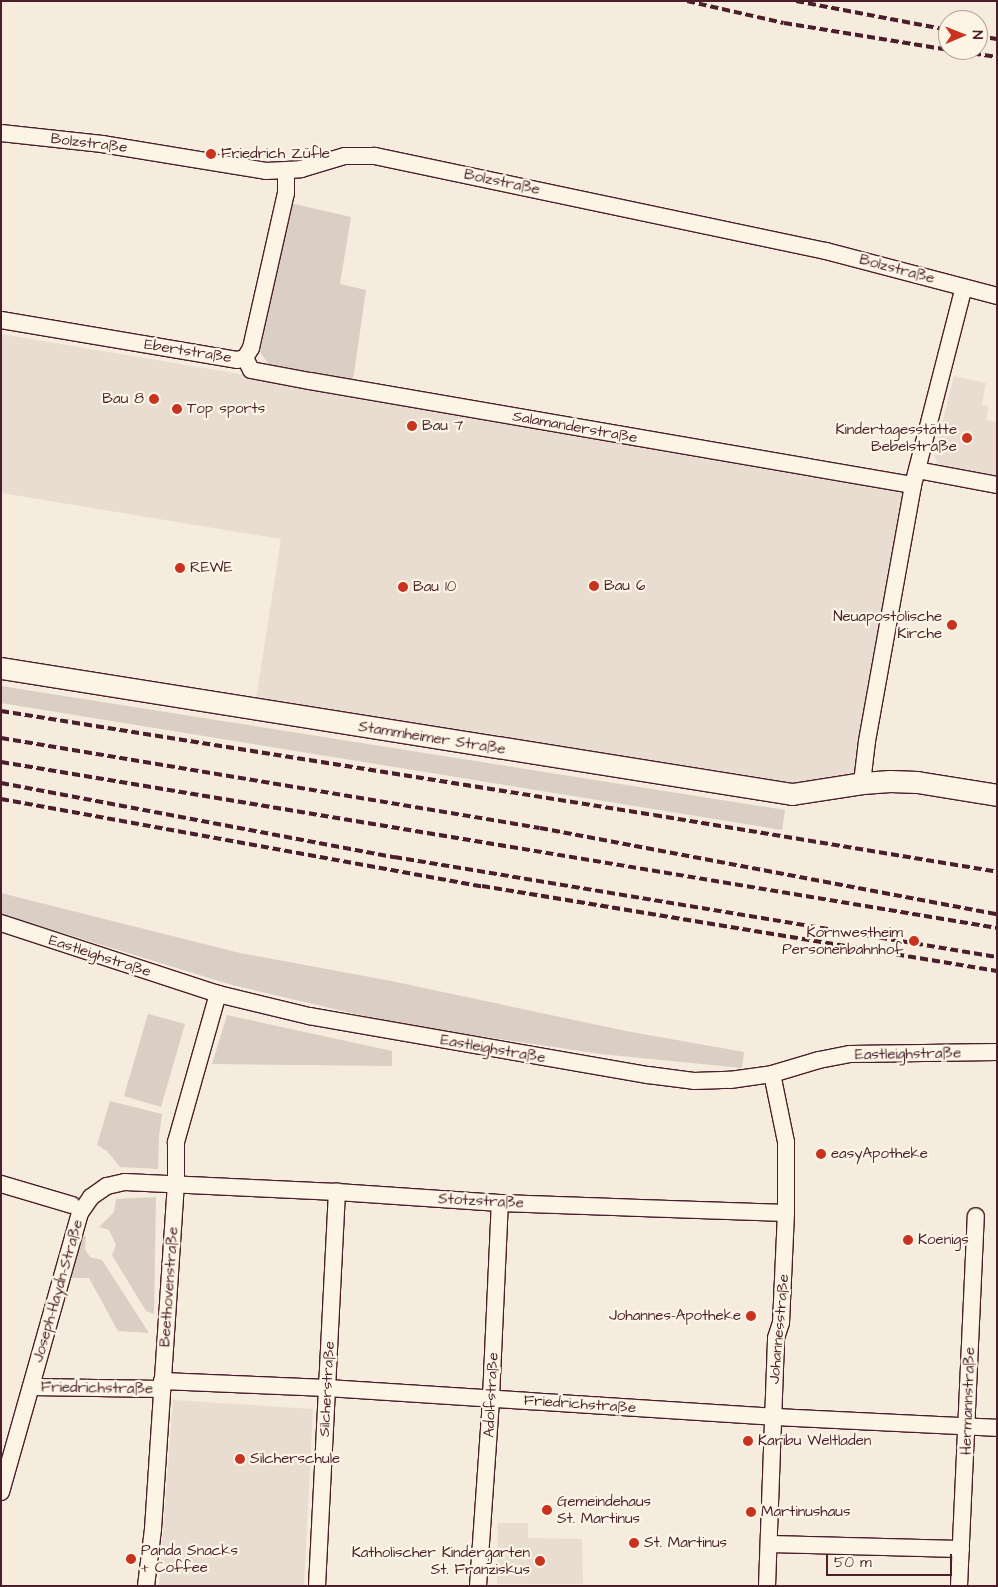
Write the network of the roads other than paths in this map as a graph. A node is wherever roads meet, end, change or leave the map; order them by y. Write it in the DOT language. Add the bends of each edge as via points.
graph roads {
  1 [pos="1,133"];
  2 [pos="286,172"];
  3 [pos="964,287"];
  4 [pos="997,296"];
  5 [pos="1,320"];
  6 [pos="245,358"];
  7 [pos="915,477"];
  8 [pos="997,485"];
  9 [pos="1,668"];
  10 [pos="862,783"];
  11 [pos="997,795"];
  12 [pos="1,923"];
  13 [pos="218,994"];
  14 [pos="997,1052"];
  15 [pos="772,1074"];
  16 [pos="1,1184"];
  17 [pos="176,1184"];
  18 [pos="337,1192"];
  19 [pos="500,1203"];
  20 [pos="72,1205"];
  21 [pos="786,1213"];
  22 [pos="976,1216"];
  23 [pos="162,1385"];
  24 [pos="32,1387"];
  25 [pos="327,1388"];
  26 [pos="491,1398"];
  27 [pos="773,1417"];
  28 [pos="968,1426"];
  29 [pos="997,1428"];
  30 [pos="1,1492"];
  31 [pos="769,1544"];
  32 [pos="961,1549"];
  33 [pos="146,1586"];
  34 [pos="318,1586"];
  35 [pos="478,1586"];
  36 [pos="767,1586"];
  37 [pos="959,1586"];
  1 -- 2 [label="street, Bolzstraße" via="102,144"];
  2 -- 3 [label="street, Bolzstraße" via="345,156 375,156 826,251"];
  2 -- 6 [label="street, Ebertstraße" via="284,202 251,348"];
  3 -- 4 [label="street, Bolzstraße"];
  3 -- 7 [label="street"];
  5 -- 6 [label="street, Ebertstraße" via="237,360"];
  6 -- 7 [label="street, Salamanderstraße" via="252,370 310,381"];
  7 -- 8 [label="street, Salamanderstraße"];
  7 -- 10 [label="street"];
  9 -- 10 [label="main road, Stammheimer Straße" via="792,794"];
  10 -- 11 [label="main road, Stammheimer Straße" via="917,782"];
  12 -- 13 [label="street, Eastleighstraße"];
  13 -- 15 [label="street, Eastleighstraße" via="309,1016 648,1075 694,1081"];
  13 -- 17 [label="street, Beethovenstraße" via="176,1142"];
  14 -- 15 [label="street, Eastleighstraße" via="850,1054 804,1063"];
  15 -- 21 [label="street, Johannesstraße" via="786,1142"];
  16 -- 20 [label="street"];
  17 -- 18 [label="street, Stotzstraße"];
  17 -- 23 [label="street, Beethovenstraße"];
  17 -- 24 [label="street, Joseph-Haydn-Straße" via="125,1182 108,1186 91,1196 80,1213"];
  18 -- 19 [label="street, Stotzstraße"];
  18 -- 25 [label="street, Silcherstraße"];
  19 -- 21 [label="street, Stotzstraße"];
  19 -- 26 [label="street, Adolfstraße"];
  21 -- 27 [label="street, Johannesstraße"];
  22 -- 28 [label="street, Hermannstraße"];
  23 -- 24 [label="street, Friedrichstraße"];
  23 -- 25 [label="street, Friedrichstraße"];
  23 -- 33 [label="street, Beethovenstraße"];
  24 -- 30 [label="street, Joseph-Haydn-Straße"];
  25 -- 26 [label="street, Friedrichstraße"];
  25 -- 34 [label="street, Silcherstraße"];
  26 -- 27 [label="street, Friedrichstraße"];
  26 -- 35 [label="street, Adolfstraße"];
  27 -- 28 [label="street, Friedrichstraße"];
  27 -- 31 [label="street, Johannesstraße"];
  28 -- 29 [label="street, Friedrichstraße"];
  28 -- 32 [label="street, Hermannstraße"];
  31 -- 32 [label="street"];
  31 -- 36 [label="street, Johannesstraße"];
  32 -- 37 [label="street, Hermannstraße"];
}
